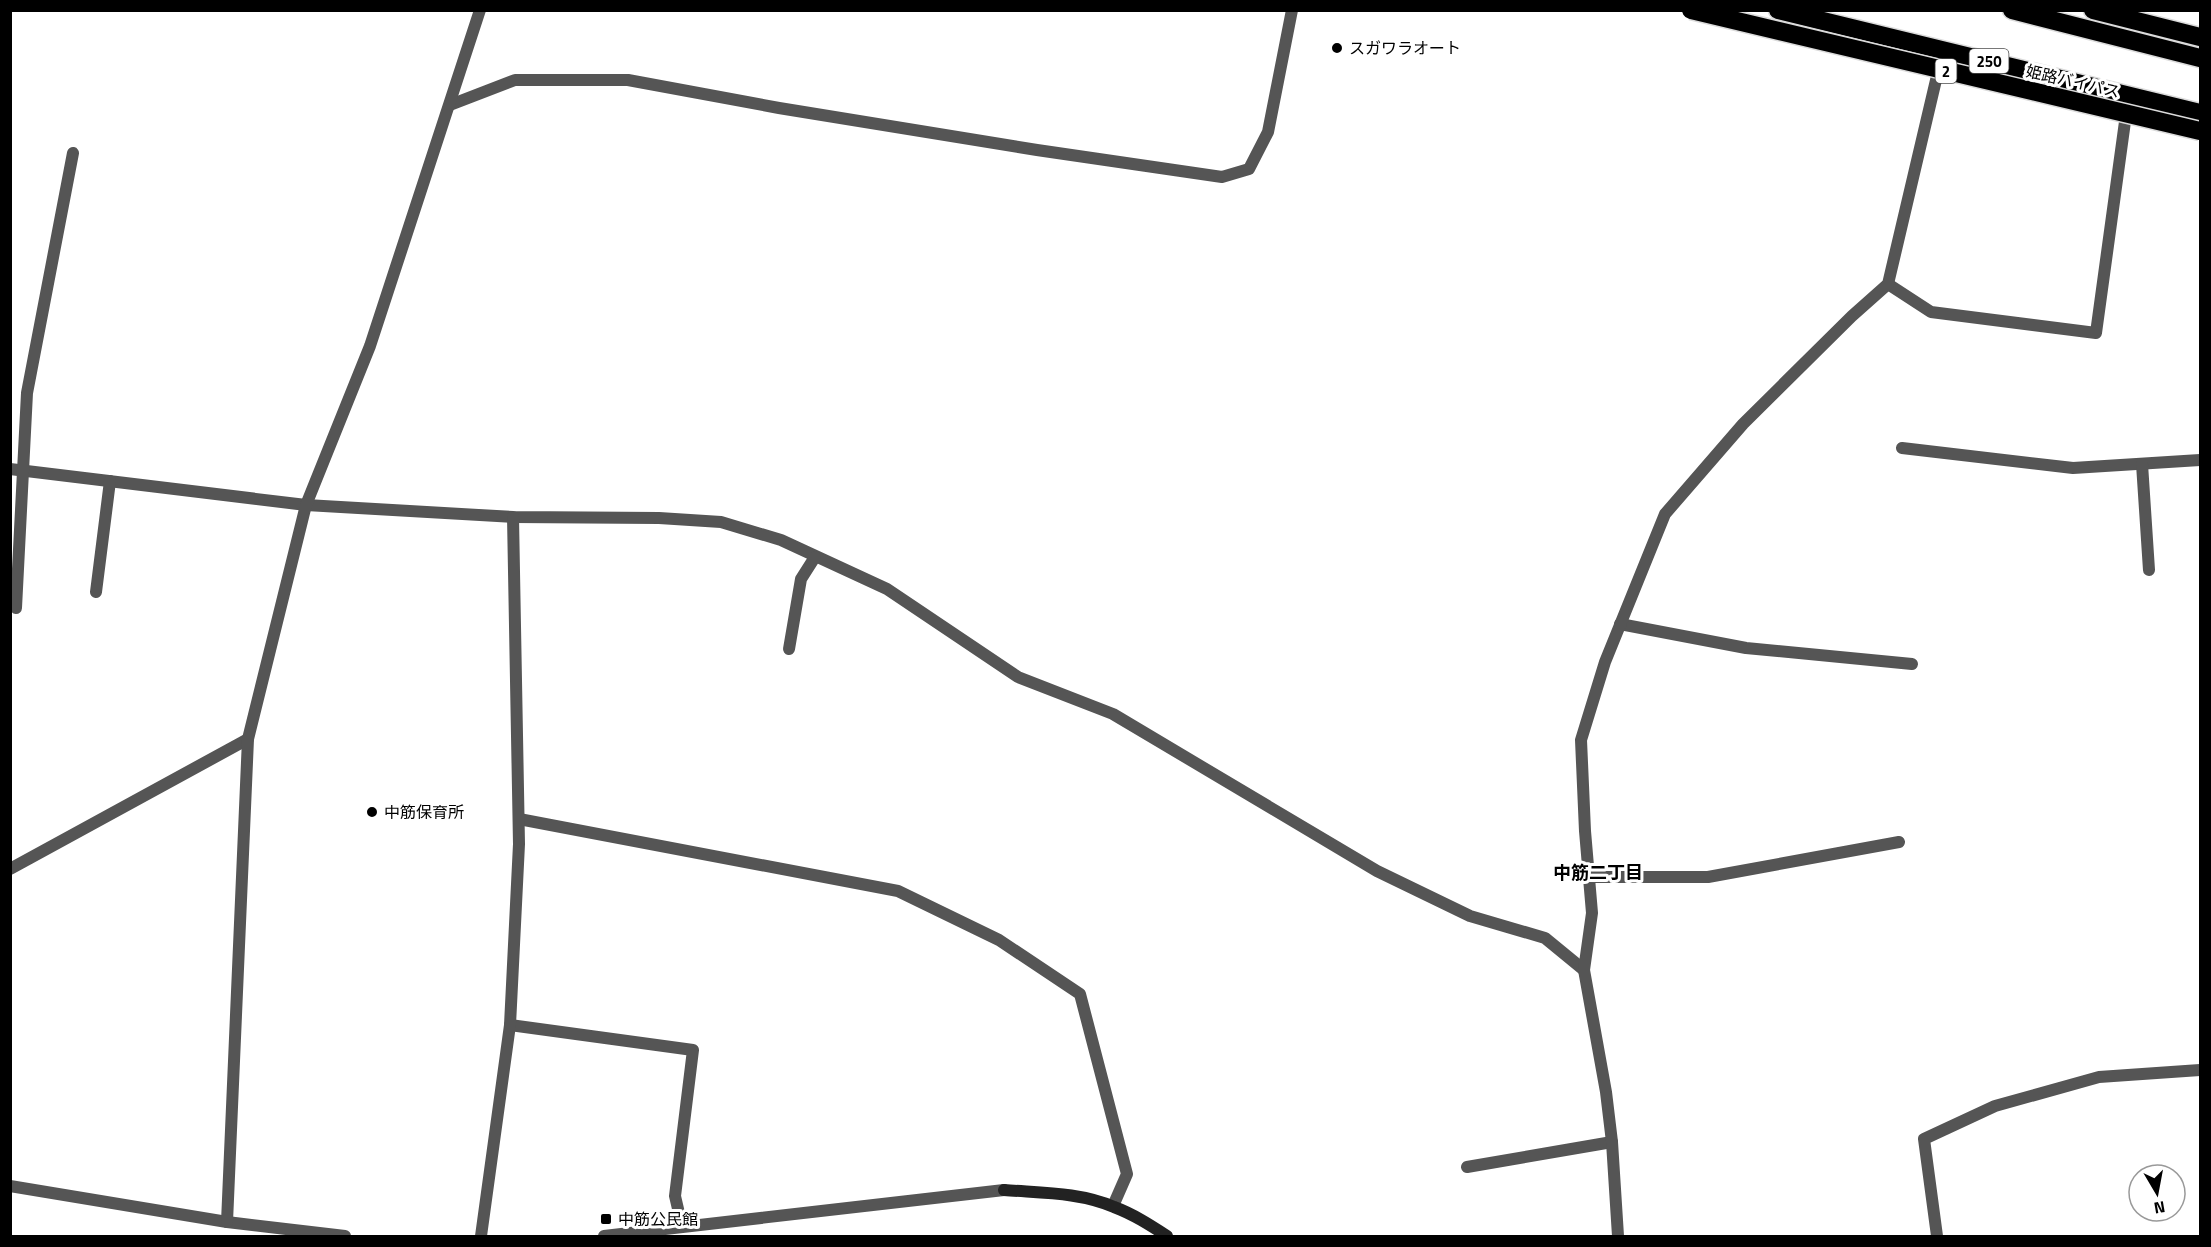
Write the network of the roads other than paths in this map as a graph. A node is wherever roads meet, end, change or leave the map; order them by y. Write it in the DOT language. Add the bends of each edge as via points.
graph roads {
  1 [pos="480,10"];
  2 [pos="1292,10"];
  3 [pos="1691,10"];
  4 [pos="1778,10"];
  5 [pos="2012,10"];
  6 [pos="2093,10"];
  7 [pos="2200,37"];
  8 [pos="1943,50"];
  9 [pos="2200,58"];
  10 [pos="2128,95"];
  11 [pos="450,105"];
  12 [pos="2200,113"];
  13 [pos="2200,131"];
  14 [pos="73,153"];
  15 [pos="1888,284"];
  16 [pos="1902,448"];
  17 [pos="2200,460"];
  18 [pos="2142,464"];
  19 [pos="17,470"];
  20 [pos="110,481"];
  21 [pos="306,505"];
  22 [pos="513,517"];
  23 [pos="815,557"];
  24 [pos="2149,570"];
  25 [pos="96,592"];
  26 [pos="16,608"];
  27 [pos="1620,624"];
  28 [pos="789,648"];
  29 [pos="1912,664"];
  30 [pos="248,739"];
  31 [pos="519,819"];
  32 [pos="1899,842"];
  33 [pos="10,869"];
  34 [pos="1589,877"];
  35 [pos="1584,970"];
  36 [pos="510,1025"];
  37 [pos="2200,1070"];
  38 [pos="1612,1142"];
  39 [pos="1467,1167"];
  40 [pos="10,1186"];
  41 [pos="1113,1206"];
  42 [pos="227,1222"];
  43 [pos="682,1226"];
  44 [pos="345,1236"];
  45 [pos="481,1236"];
  46 [pos="604,1236"];
  47 [pos="1167,1236"];
  48 [pos="1618,1236"];
  49 [pos="1937,1236"];
  1 -- 11 [label="street"];
  2 -- 11 [label="street" via="1268,132 1249,170 1222,177 814,114 628,80 515,80"];
  3 -- 13 [label="highway, 姫路バイパス / 2, bridge"];
  4 -- 8 [label="highway, 250"];
  5 -- 9 [label="highway"];
  6 -- 7 [label="highway"];
  8 -- 10 [label="highway, 250"];
  8 -- 15 [label="street"];
  10 -- 12 [label="highway, 250"];
  10 -- 15 [label="street" via="2096,333 1931,312"];
  11 -- 21 [label="street" via="370,346"];
  14 -- 19 [label="street" via="27,393"];
  15 -- 27 [label="street" via="1743,424 1665,514"];
  16 -- 18 [label="street" via="2073,468"];
  17 -- 18 [label="street"];
  18 -- 24 [label="street"];
  19 -- 20 [label="street"];
  19 -- 26 [label="street"];
  20 -- 21 [label="street"];
  20 -- 25 [label="street"];
  21 -- 22 [label="street"];
  21 -- 30 [label="street"];
  22 -- 23 [label="street" via="721,522 782,540"];
  22 -- 31 [label="street"];
  23 -- 28 [label="street" via="801,579"];
  23 -- 35 [label="street" via="887,589 1018,677 1113,714 1377,871 1470,915 1545,938"];
  27 -- 29 [label="street" via="1746,648"];
  27 -- 34 [label="street" via="1581,740"];
  30 -- 33 [label="street"];
  30 -- 42 [label="street"];
  31 -- 36 [label="street"];
  31 -- 41 [label="street" via="898,891 999,940 1080,994 1126,1174"];
  32 -- 34 [label="street" via="1708,877"];
  34 -- 35 [label="street" via="1592,913"];
  35 -- 38 [label="street"];
  36 -- 43 [label="street" via="693,1050 675,1196"];
  36 -- 45 [label="street"];
  37 -- 49 [label="street" via="2099,1077 1995,1106 1924,1139"];
  38 -- 39 [label="street"];
  38 -- 48 [label="street"];
  40 -- 42 [label="street"];
  41 -- 43 [label="street" via="1075,1196 1004,1190"];
  41 -- 47 [label="street"];
  42 -- 44 [label="street"];
  43 -- 46 [label="street"];
}
